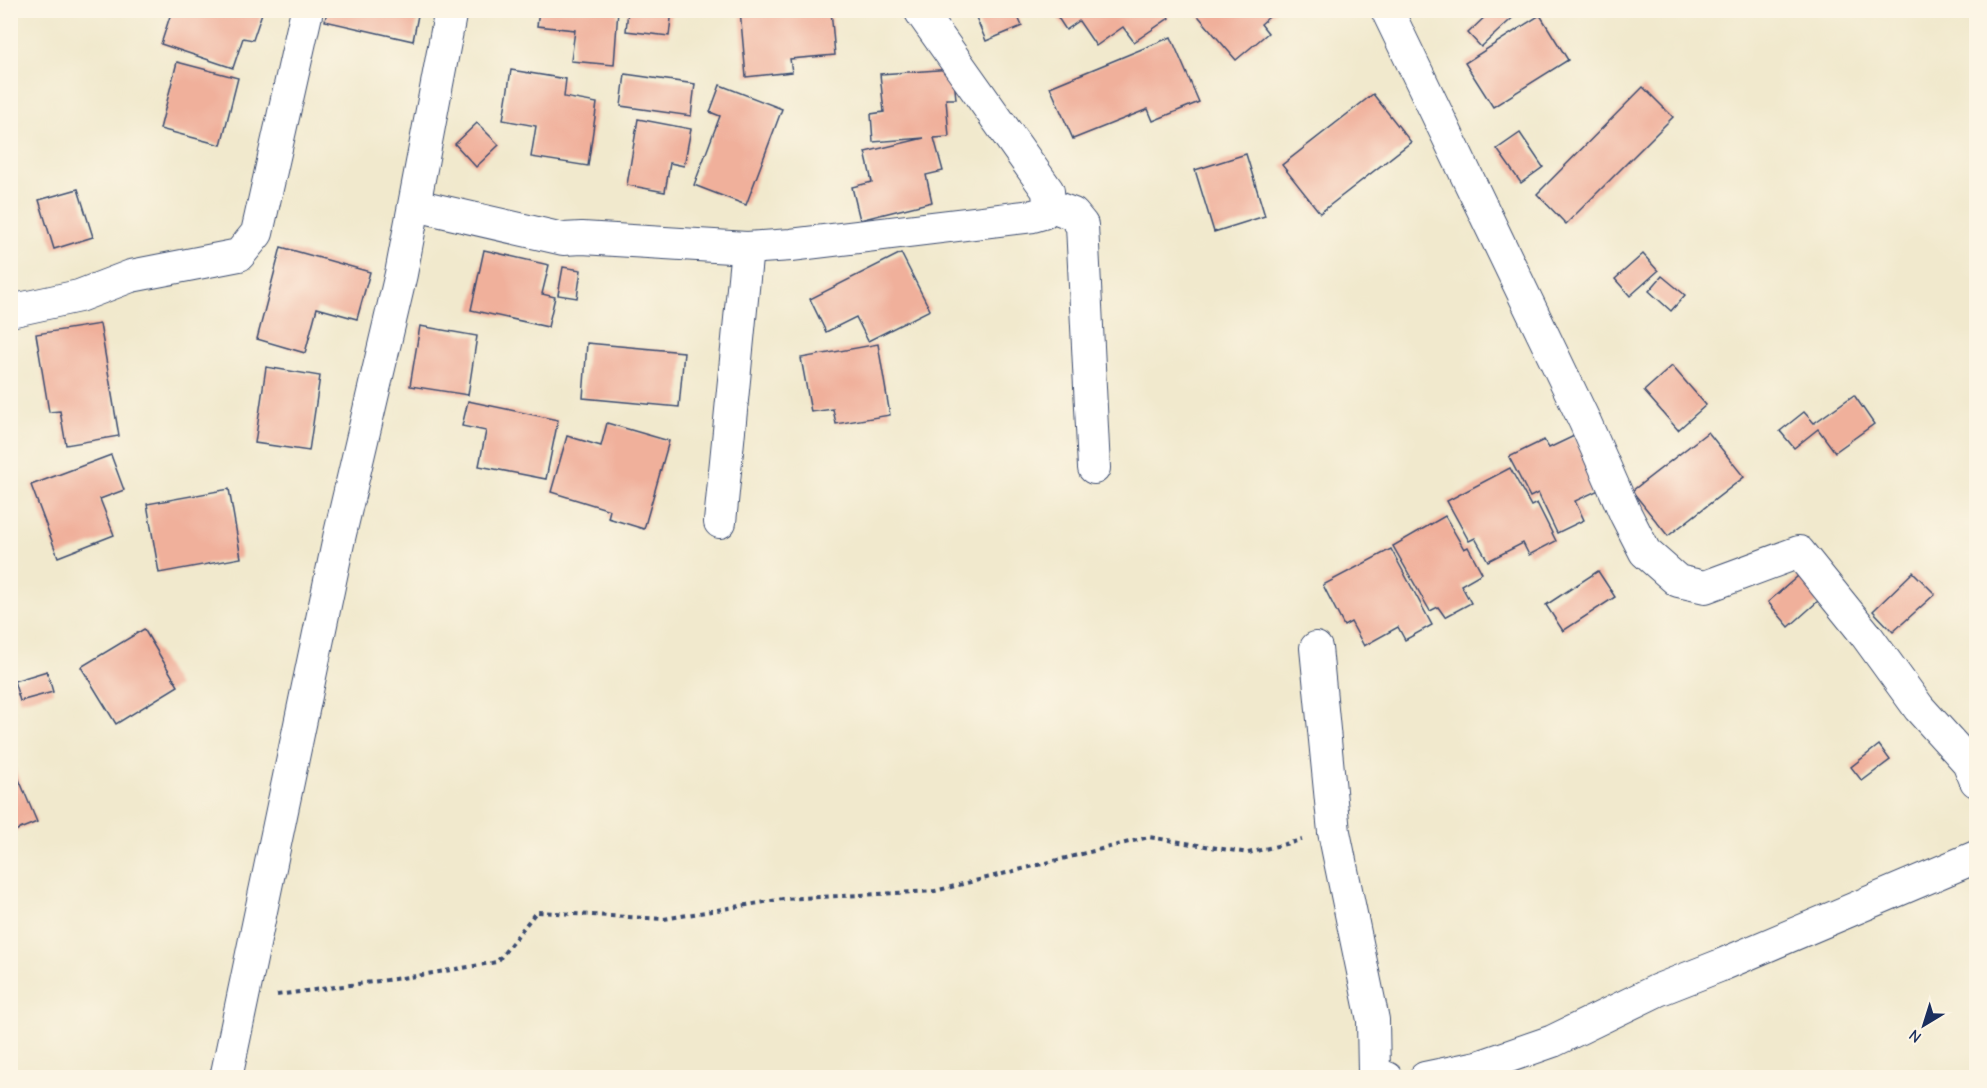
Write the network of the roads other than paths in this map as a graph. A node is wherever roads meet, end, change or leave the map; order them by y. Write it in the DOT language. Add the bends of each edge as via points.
graph roads {
  1 [pos="307,10"];
  2 [pos="451,10"];
  3 [pos="1387,10"];
  4 [pos="921,12"];
  5 [pos="415,205"];
  6 [pos="1049,205"];
  7 [pos="747,248"];
  8 [pos="10,311"];
  9 [pos="1094,468"];
  10 [pos="720,522"];
  11 [pos="1316,648"];
  12 [pos="1977,782"];
  13 [pos="1977,857"];
  14 [pos="226,1077"];
  15 [pos="1387,1077"];
  16 [pos="1425,1077"];
  1 -- 8 [label="street" via="257,233 239,255 131,276 79,296"];
  2 -- 5 [label="street"];
  3 -- 12 [label="street" via="1645,552 1678,581 1705,587 1798,552 1919,708 1968,762"];
  4 -- 6 [label="street" via="1048,191"];
  5 -- 7 [label="street" via="563,239"];
  5 -- 14 [label="street" via="337,549"];
  6 -- 7 [label="street" via="1043,213 1033,216"];
  6 -- 9 [label="street" via="1073,214 1082,225"];
  7 -- 10 [label="street"];
  11 -- 15 [label="street" via="1335,832 1373,1020 1374,1073"];
  13 -- 16 [label="street" via="1658,990 1553,1041 1478,1067"];
}
